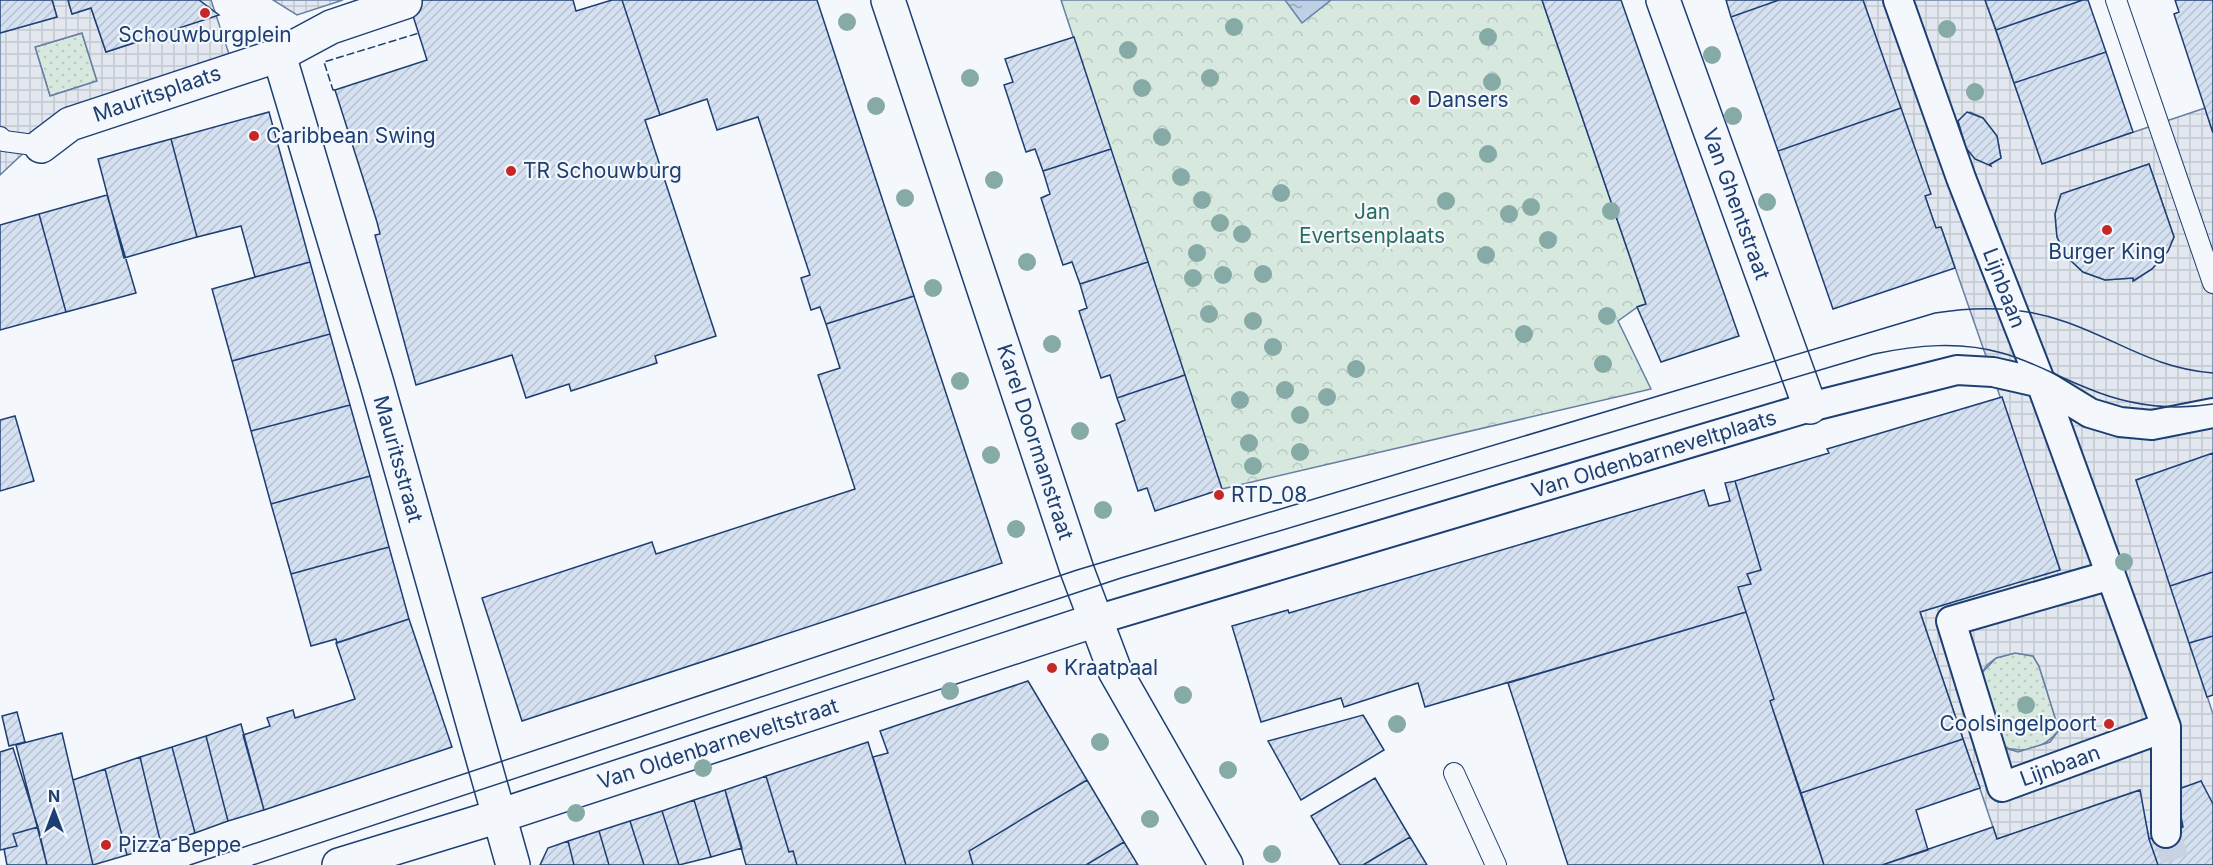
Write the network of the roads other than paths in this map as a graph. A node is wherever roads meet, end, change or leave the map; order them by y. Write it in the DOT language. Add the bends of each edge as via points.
graph roads {
  1 [pos="888,0"];
  2 [pos="1663,0"];
  3 [pos="1898,0"];
  4 [pos="2116,0"];
  5 [pos="405,2"];
  6 [pos="279,55"];
  7 [pos="0,137"];
  8 [pos="41,146"];
  9 [pos="2213,283"];
  10 [pos="2041,383"];
  11 [pos="1810,407"];
  12 [pos="2213,413"];
  13 [pos="2111,575"];
  14 [pos="1096,621"];
  15 [pos="2166,727"];
  16 [pos="1454,773"];
  17 [pos="499,816"];
  18 [pos="2166,833"];
  19 [pos="339,865"];
  20 [pos="513,865"];
  21 [pos="1226,865"];
  22 [pos="1496,865"];
  1 -- 14 [label="street, Karel Doormanstraat"];
  2 -- 11 [label="street, Van Ghentstraat"];
  3 -- 10 [label="street, Lijnbaan" via="1961,178"];
  4 -- 9 [label="lane"];
  5 -- 6 [label="street, Mauritsplaats" via="331,27"];
  6 -- 8 [label="street, Mauritsplaats" via="70,124"];
  6 -- 17 [label="street, Mauritsstraat"];
  7 -- 8 [label="lane" via="4,141"];
  10 -- 11 [label="street, Van Oldenbarneveltplaats" via="1993,372 1957,370"];
  10 -- 12 [label="street, Van Oldenbarneveltplaats" via="2090,413 2120,422 2152,425"];
  10 -- 13 [label="street, Lijnbaan"];
  11 -- 14 [label="street, Van Oldenbarneveltplaats"];
  13 -- 15 [label="street, Lijnbaan"];
  13 -- 15 [label="street, Lijnbaan" via="1952,621 2002,787"];
  14 -- 17 [label="street, Van Oldenbarneveltstraat"];
  14 -- 21 [label="street, Karel Doormanstraat" via="1115,671"];
  15 -- 18 [label="street, Lijnbaan"];
  16 -- 22 [label="lane"];
  17 -- 19 [label="street, Van Oldenbarneveltstraat"];
  17 -- 20 [label="street, Mauritsstraat"];
}
